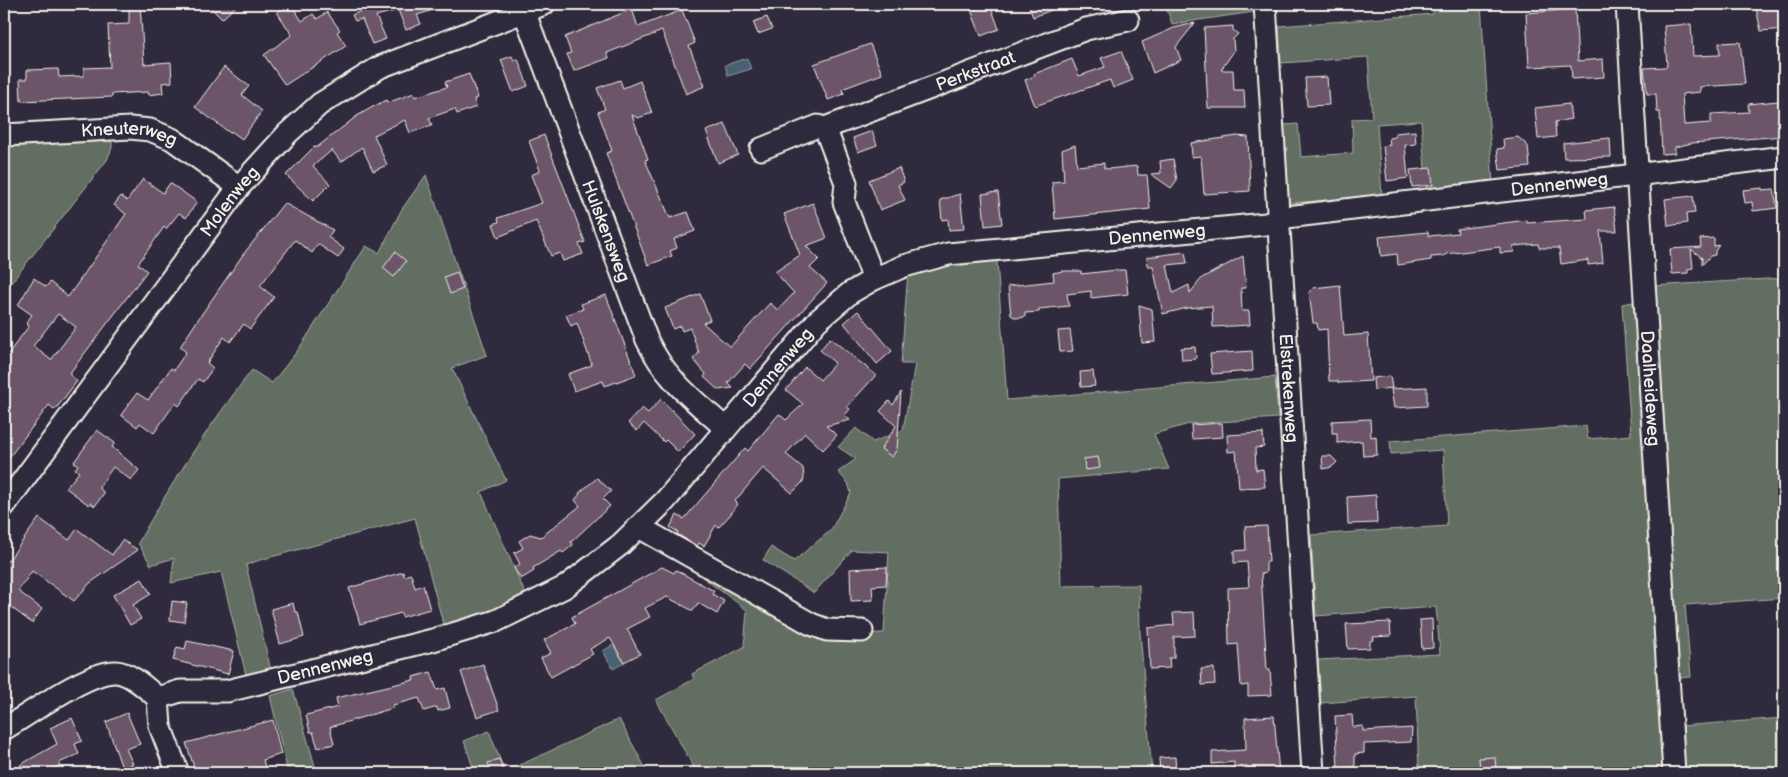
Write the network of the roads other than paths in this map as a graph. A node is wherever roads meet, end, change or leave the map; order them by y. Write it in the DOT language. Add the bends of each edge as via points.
graph roads {
  1 [pos="1265,4"];
  2 [pos="1631,5"];
  3 [pos="534,8"];
  4 [pos="1128,20"];
  5 [pos="825,128"];
  6 [pos="4,135"];
  7 [pos="761,149"];
  8 [pos="1784,157"];
  9 [pos="1636,175"];
  10 [pos="239,187"];
  11 [pos="1278,220"];
  12 [pos="874,279"];
  13 [pos="725,428"];
  14 [pos="4,506"];
  15 [pos="639,527"];
  16 [pos="862,631"];
  17 [pos="158,698"];
  18 [pos="4,729"];
  19 [pos="178,773"];
  20 [pos="1313,773"];
  21 [pos="1674,773"];
  1 -- 11 [label="street, Elstrekenweg"];
  2 -- 9 [label="street, Daalheideweg"];
  3 -- 10 [label="street, Molenweg" via="380,67 346,86 288,133"];
  3 -- 13 [label="street, Hulskensweg" via="647,340 670,378"];
  4 -- 5 [label="street, Perkstraat" via="1086,30"];
  5 -- 7 [label="street, Perkstraat" via="818,126"];
  5 -- 12 [label="street" via="846,183 844,202"];
  6 -- 10 [label="street, Kneuterweg" via="130,128 150,130 172,139"];
  8 -- 9 [label="street, Dennenweg"];
  9 -- 11 [label="street, Dennenweg"];
  9 -- 21 [label="street, Daalheideweg"];
  10 -- 14 [label="street, Molenweg"];
  11 -- 12 [label="street, Dennenweg" via="1266,224 948,254 904,266"];
  11 -- 20 [label="street, Elstrekenweg"];
  12 -- 13 [label="street, Dennenweg" via="850,293 817,321"];
  13 -- 15 [label="street, Dennenweg" via="665,502"];
  15 -- 16 [label="street" via="811,624 827,630"];
  15 -- 17 [label="street, Dennenweg" via="565,587 496,622 281,680 227,691 180,691"];
  17 -- 18 [label="street" via="134,679 117,672 92,676"];
  17 -- 19 [label="street" via="160,726"];
}
